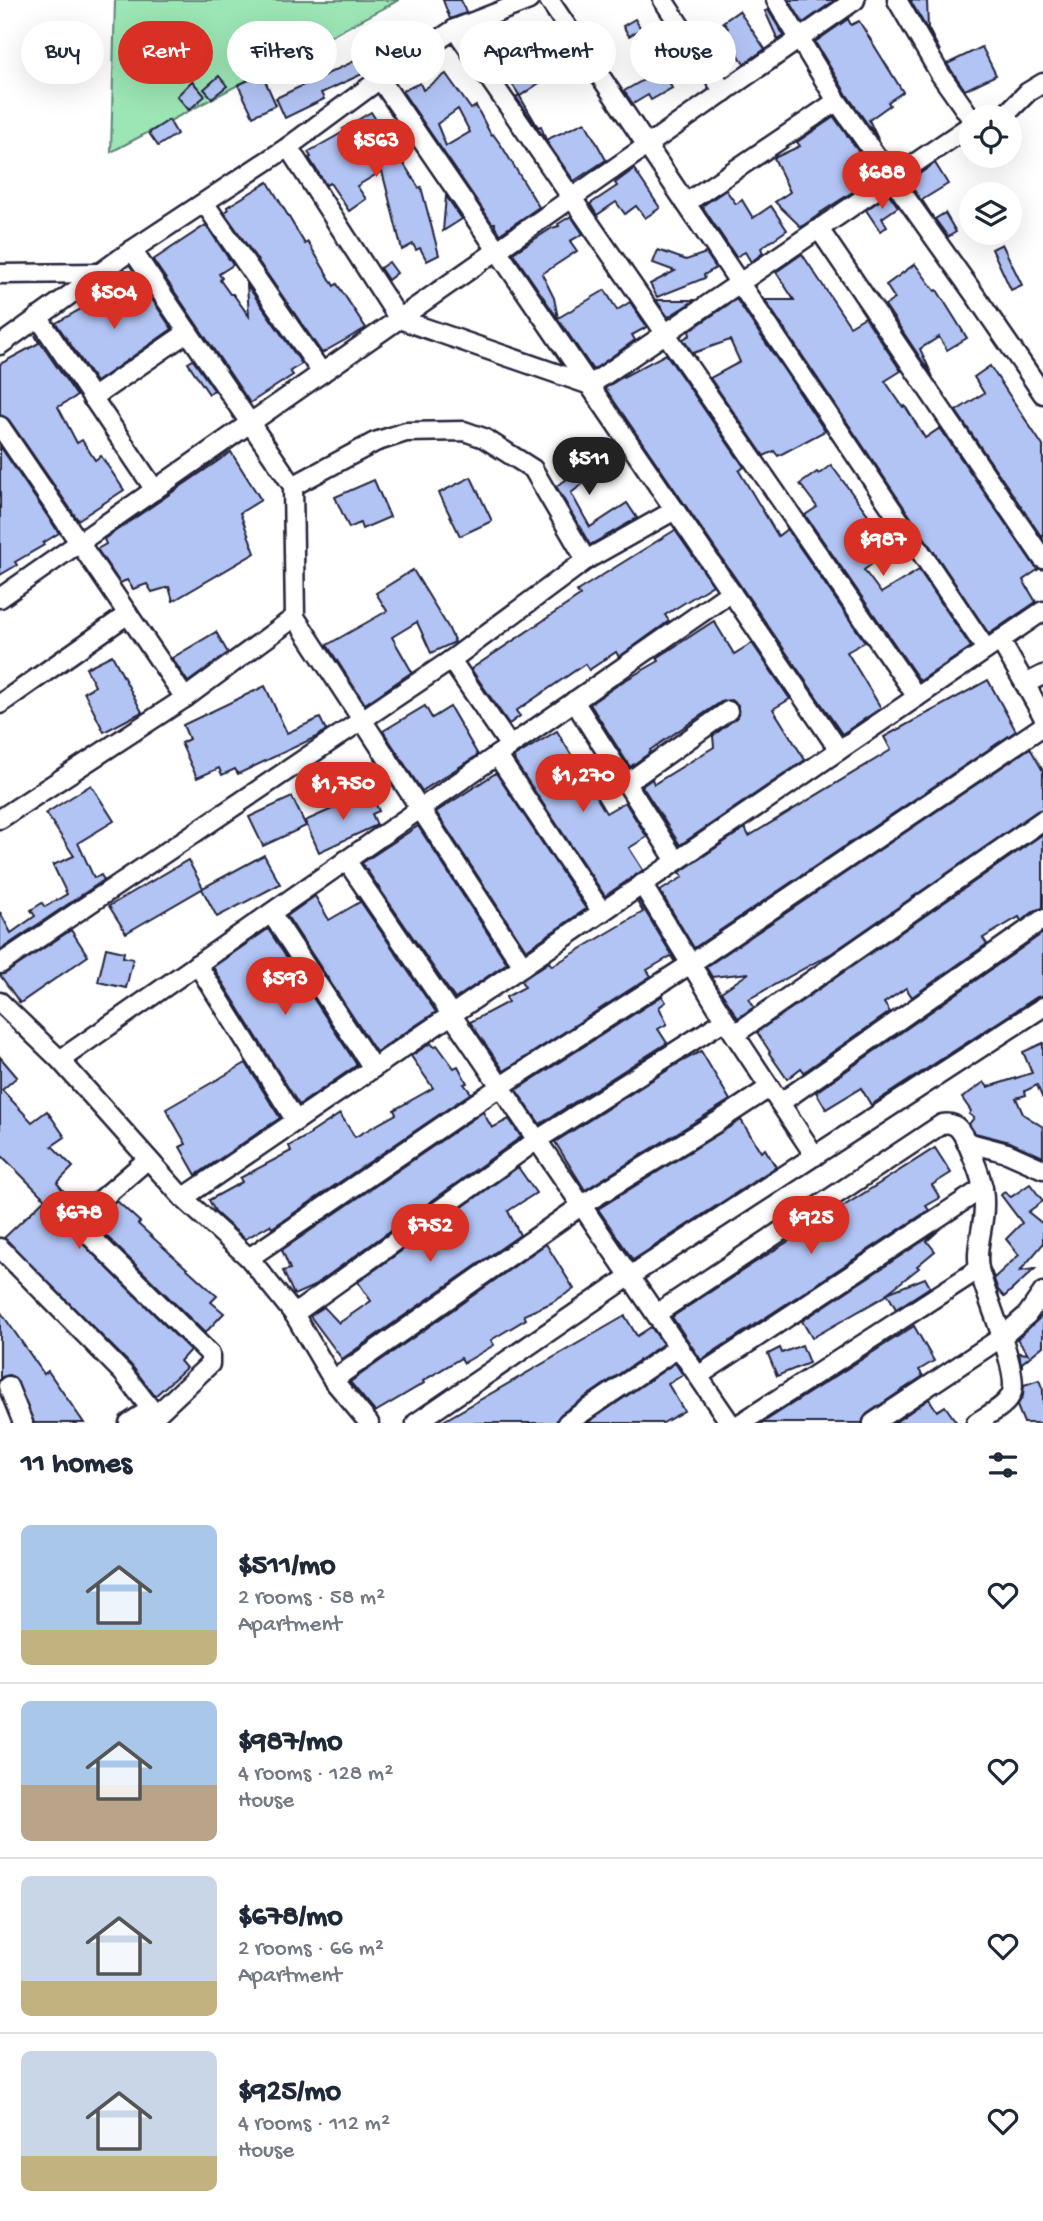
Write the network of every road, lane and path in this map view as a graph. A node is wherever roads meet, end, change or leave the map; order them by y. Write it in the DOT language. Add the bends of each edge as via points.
graph roads {
  1 [pos="529,0"];
  2 [pos="549,0"];
  3 [pos="663,0"];
  4 [pos="776,0"];
  5 [pos="855,0"];
  6 [pos="897,0"];
  7 [pos="455,29"];
  8 [pos="445,36"];
  9 [pos="799,39"];
  10 [pos="1043,73"];
  11 [pos="373,84"];
  12 [pos="383,84"];
  13 [pos="1035,88"];
  14 [pos="724,92"];
  15 [pos="837,101"];
  16 [pos="962,105"];
  17 [pos="1016,105"];
  18 [pos="959,133"];
  19 [pos="647,145"];
  20 [pos="288,147"];
  21 [pos="893,178"];
  22 [pos="572,198"];
  23 [pos="686,203"];
  24 [pos="205,204"];
  25 [pos="819,229"];
  26 [pos="132,250"];
  27 [pos="497,250"];
  28 [pos="100,273"];
  29 [pos="0,274"];
  30 [pos="740,283"];
  31 [pos="38,317"];
  32 [pos="399,319"];
  33 [pos="188,332"];
  34 [pos="666,333"];
  35 [pos="0,345"];
  36 [pos="322,373"];
  37 [pos="590,385"];
  38 [pos="1043,394"];
  39 [pos="92,398"];
  40 [pos="250,423"];
  41 [pos="0,426"];
  42 [pos="293,485"];
  43 [pos="155,490"];
  44 [pos="675,510"];
  45 [pos="80,543"];
  46 [pos="1043,559"];
  47 [pos="586,560"];
  48 [pos="731,592"];
  49 [pos="1,595"];
  50 [pos="1043,611"];
  51 [pos="128,614"];
  52 [pos="295,617"];
  53 [pos="993,645"];
  54 [pos="451,660"];
  55 [pos="1043,676"];
  56 [pos="1025,684"];
  57 [pos="917,697"];
  58 [pos="185,698"];
  59 [pos="574,701"];
  60 [pos="0,704"];
  61 [pos="729,711"];
  62 [pos="1043,716"];
  63 [pos="362,719"];
  64 [pos="1043,726"];
  65 [pos="504,750"];
  66 [pos="839,750"];
  67 [pos="627,783"];
  68 [pos="421,808"];
  69 [pos="0,819"];
  70 [pos="1043,820"];
  71 [pos="346,860"];
  72 [pos="676,861"];
  73 [pos="642,884"];
  74 [pos="602,912"];
  75 [pos="271,913"];
  76 [pos="1043,919"];
  77 [pos="692,963"];
  78 [pos="0,964"];
  79 [pos="197,964"];
  80 [pos="523,966"];
  81 [pos="0,1002"];
  82 [pos="1043,1007"];
  83 [pos="452,1014"];
  84 [pos="730,1027"];
  85 [pos="60,1060"];
  86 [pos="373,1068"];
  87 [pos="500,1086"];
  88 [pos="774,1095"];
  89 [pos="296,1121"];
  90 [pos="537,1140"];
  91 [pos="966,1142"];
  92 [pos="816,1156"];
  93 [pos="148,1159"];
  94 [pos="1043,1169"];
  95 [pos="983,1188"];
  96 [pos="183,1198"];
  97 [pos="582,1205"];
  98 [pos="0,1248"];
  99 [pos="249,1258"];
  100 [pos="979,1269"];
  101 [pos="631,1276"];
  102 [pos="1043,1292"];
  103 [pos="293,1314"];
  104 [pos="656,1314"];
  105 [pos="1002,1337"];
  106 [pos="678,1348"];
  107 [pos="698,1376"];
  108 [pos="333,1380"];
  109 [pos="8,1386"];
  110 [pos="154,1416"];
  111 [pos="23,1423"];
  112 [pos="129,1423"];
  113 [pos="369,1423"];
  114 [pos="416,1423"];
  115 [pos="567,1423"];
  116 [pos="730,1423"];
  117 [pos="741,1423"];
  118 [pos="873,1423"];
  119 [pos="976,1423"];
  1 -- 7 [label="street"];
  2 -- 19 [label="street"];
  3 -- 14 [label="street"];
  4 -- 9 [label="street"];
  5 -- 9 [label="street"];
  6 -- 16 [label="street"];
  7 -- 8 [label="street"];
  7 -- 22 [label="street"];
  9 -- 14 [label="street"];
  9 -- 15 [label="street"];
  10 -- 13 [label="street"];
  11 -- 20 [label="street"];
  12 -- 27 [label="street"];
  13 -- 17 [label="street"];
  14 -- 19 [label="street"];
  15 -- 21 [label="street"];
  15 -- 23 [label="street"];
  18 -- 21 [label="street"];
  19 -- 22 [label="street"];
  19 -- 23 [label="street"];
  20 -- 24 [label="street"];
  20 -- 32 [label="street"];
  21 -- 25 [label="street"];
  21 -- 38 [label="street"];
  22 -- 27 [label="street"];
  22 -- 34 [label="street"];
  23 -- 30 [label="street"];
  24 -- 26 [label="street"];
  24 -- 36 [label="street"];
  25 -- 30 [label="street"];
  25 -- 46 [label="street"];
  26 -- 28 [label="street"];
  26 -- 33 [label="street"];
  27 -- 32 [label="street"];
  27 -- 37 [label="street"];
  28 -- 29 [label="street"];
  28 -- 31 [label="street"];
  30 -- 34 [label="street"];
  30 -- 53 [label="street"];
  31 -- 35 [label="street"];
  31 -- 39 [label="street"];
  32 -- 36 [label="street"];
  32 -- 37 [label="street"];
  33 -- 39 [label="street"];
  33 -- 40 [label="street"];
  34 -- 37 [label="street"];
  34 -- 57 [label="street"];
  36 -- 40 [label="street"];
  37 -- 44 [label="street"];
  39 -- 43 [label="street"];
  40 -- 42 [label="street"];
  40 -- 43 [label="street"];
  41 -- 45 [label="street"];
  42 -- 47 [label="street" via="374,442 406,432 464,431 484,438 533,469"];
  42 -- 52 [label="street"];
  43 -- 45 [label="street"];
  44 -- 47 [label="street"];
  44 -- 48 [label="street"];
  45 -- 49 [label="street"];
  45 -- 51 [label="street"];
  47 -- 54 [label="street"];
  48 -- 59 [label="street"];
  48 -- 66 [label="street"];
  50 -- 53 [label="street"];
  51 -- 58 [label="street"];
  51 -- 60 [label="street"];
  52 -- 58 [label="street"];
  52 -- 63 [label="street"];
  53 -- 56 [label="street"];
  53 -- 57 [label="street"];
  54 -- 63 [label="street"];
  54 -- 65 [label="street"];
  55 -- 56 [label="street"];
  56 -- 62 [label="street"];
  57 -- 66 [label="street"];
  58 -- 69 [label="street"];
  59 -- 65 [label="street"];
  59 -- 67 [label="street"];
  61 -- 67 [label="street"];
  63 -- 68 [label="street"];
  63 -- 78 [label="street"];
  64 -- 77 [label="street"];
  65 -- 68 [label="street"];
  65 -- 74 [label="street"];
  66 -- 72 [label="street"];
  67 -- 72 [label="street"];
  68 -- 71 [label="street"];
  68 -- 80 [label="street"];
  70 -- 84 [label="street"];
  71 -- 75 [label="street"];
  71 -- 83 [label="street"];
  72 -- 73 [label="street"];
  73 -- 74 [label="street"];
  73 -- 77 [label="street"];
  74 -- 80 [label="street"];
  75 -- 79 [label="street"];
  75 -- 86 [label="street"];
  76 -- 88 [label="street"];
  77 -- 84 [label="street"];
  77 -- 87 [label="street"];
  79 -- 85 [label="street"];
  79 -- 89 [label="street"];
  80 -- 83 [label="street"];
  81 -- 85 [label="street"];
  82 -- 92 [label="street"];
  83 -- 86 [label="street"];
  83 -- 87 [label="street"];
  84 -- 88 [label="street"];
  84 -- 90 [label="street"];
  85 -- 93 [label="street"];
  86 -- 89 [label="street"];
  87 -- 90 [label="street"];
  87 -- 99 [label="street"];
  88 -- 92 [label="street"];
  88 -- 97 [label="street" via="718,1122"];
  89 -- 96 [label="street"];
  90 -- 97 [label="street"];
  90 -- 103 [label="street"];
  91 -- 94 [label="street"];
  91 -- 95 [label="street"];
  91 -- 104 [label="street" via="956,1126 942,1124"];
  92 -- 101 [label="street"];
  93 -- 96 [label="street"];
  93 -- 110 [label="street" via="80,1217 80,1223 210,1353 211,1364"];
  95 -- 100 [label="street"];
  95 -- 107 [label="street"];
  96 -- 99 [label="street"];
  97 -- 101 [label="street"];
  97 -- 108 [label="street"];
  98 -- 110 [label="street" via="123,1373"];
  99 -- 103 [label="street"];
  100 -- 105 [label="street"];
  100 -- 117 [label="street"];
  101 -- 104 [label="street"];
  101 -- 114 [label="street"];
  102 -- 105 [label="street" via="1027,1315"];
  103 -- 108 [label="street"];
  104 -- 106 [label="street"];
  105 -- 118 [label="street"];
  105 -- 119 [label="street" via="1012,1392"];
  106 -- 107 [label="street"];
  106 -- 115 [label="street"];
  107 -- 116 [label="street"];
  108 -- 113 [label="street"];
  109 -- 111 [label="street"];
  110 -- 112 [label="street"];
}
